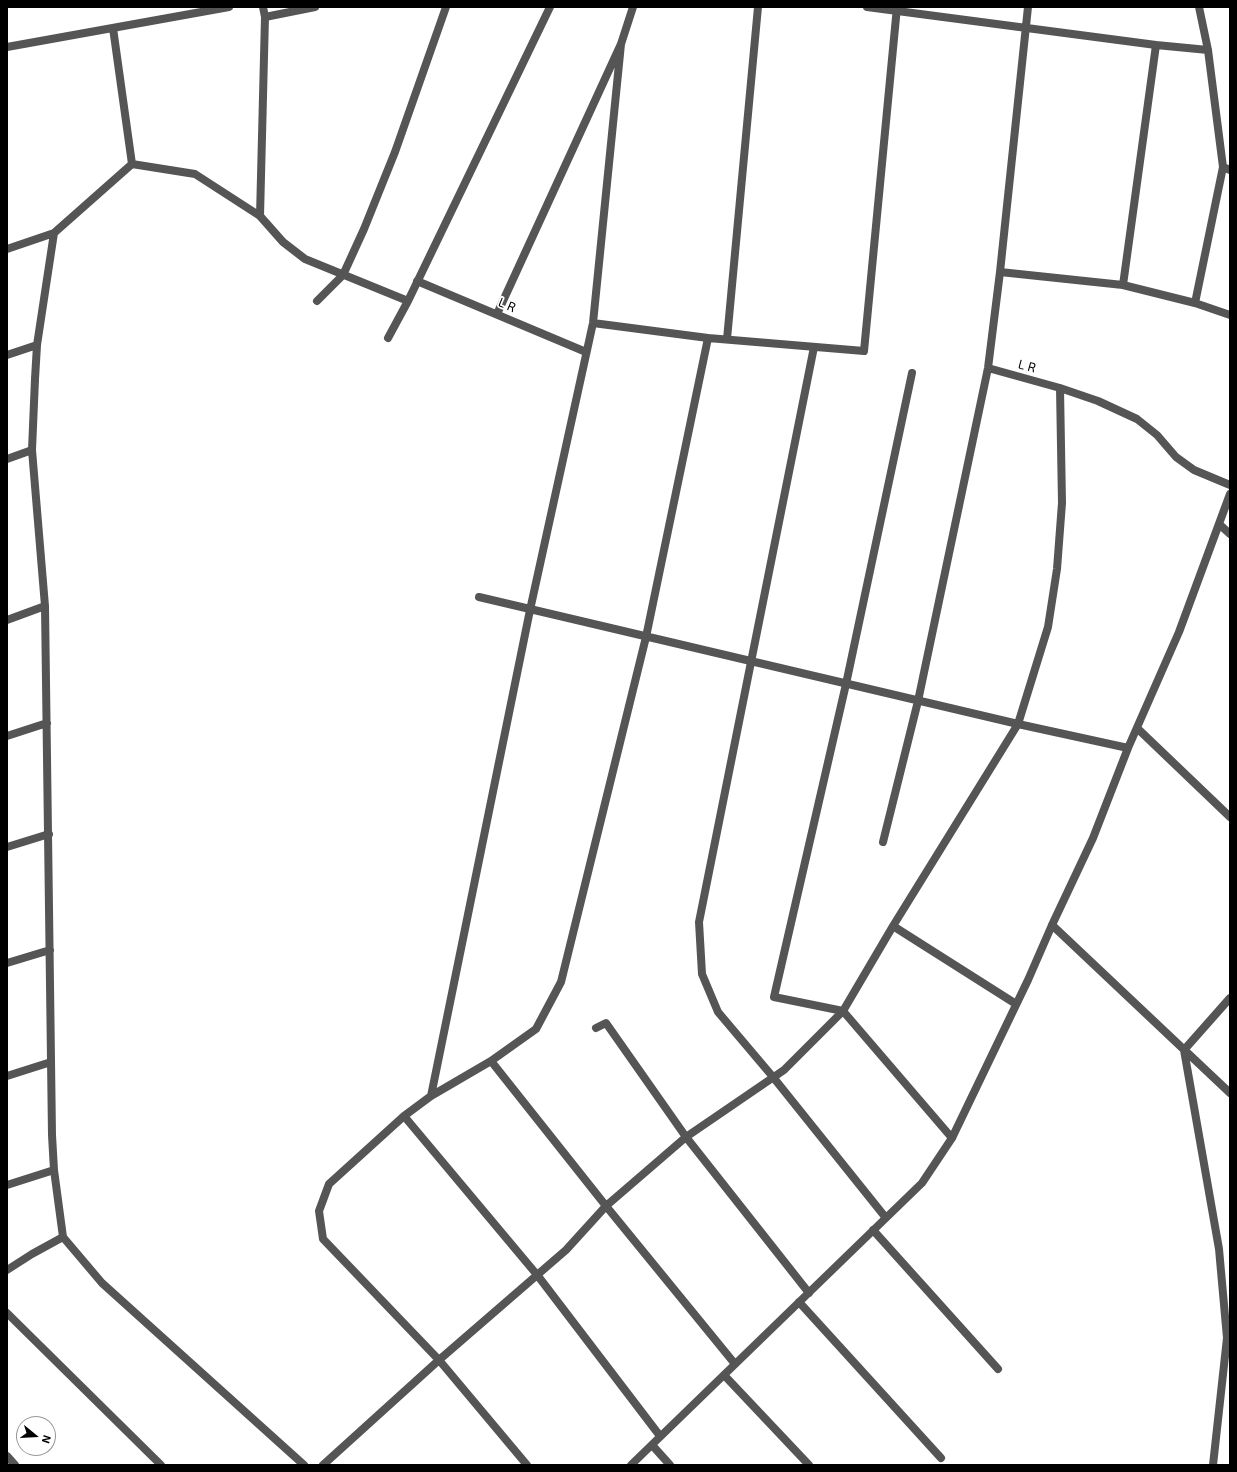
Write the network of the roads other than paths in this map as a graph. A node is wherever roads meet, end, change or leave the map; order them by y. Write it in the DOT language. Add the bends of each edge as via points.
graph roads {
  1 [pos="229,7"];
  2 [pos="263,7"];
  3 [pos="316,7"];
  4 [pos="446,7"];
  5 [pos="550,7"];
  6 [pos="633,7"];
  7 [pos="758,7"];
  8 [pos="867,7"];
  9 [pos="1028,7"];
  10 [pos="1199,7"];
  11 [pos="897,9"];
  12 [pos="265,17"];
  13 [pos="113,28"];
  14 [pos="1025,28"];
  15 [pos="621,44"];
  16 [pos="1156,45"];
  17 [pos="7,47"];
  18 [pos="1208,50"];
  19 [pos="132,164"];
  20 [pos="1227,168"];
  21 [pos="260,216"];
  22 [pos="54,233"];
  23 [pos="7,249"];
  24 [pos="1000,272"];
  25 [pos="342,275"];
  26 [pos="417,281"];
  27 [pos="1123,285"];
  28 [pos="318,301"];
  29 [pos="408,301"];
  30 [pos="1196,303"];
  31 [pos="497,314"];
  32 [pos="1230,315"];
  33 [pos="593,323"];
  34 [pos="388,338"];
  35 [pos="708,338"];
  36 [pos="727,339"];
  37 [pos="37,345"];
  38 [pos="814,347"];
  39 [pos="586,352"];
  40 [pos="7,355"];
  41 [pos="988,368"];
  42 [pos="912,373"];
  43 [pos="1060,388"];
  44 [pos="32,450"];
  45 [pos="7,459"];
  46 [pos="1230,485"];
  47 [pos="1230,494"];
  48 [pos="1219,524"];
  49 [pos="1230,534"];
  50 [pos="479,598"];
  51 [pos="45,606"];
  52 [pos="530,610"];
  53 [pos="7,620"];
  54 [pos="646,637"];
  55 [pos="752,662"];
  56 [pos="846,684"];
  57 [pos="918,701"];
  58 [pos="47,723"];
  59 [pos="1018,724"];
  60 [pos="1137,728"];
  61 [pos="7,736"];
  62 [pos="1128,748"];
  63 [pos="1230,817"];
  64 [pos="48,834"];
  65 [pos="883,842"];
  66 [pos="7,848"];
  67 [pos="1052,925"];
  68 [pos="893,926"];
  69 [pos="50,950"];
  70 [pos="7,963"];
  71 [pos="1230,998"];
  72 [pos="1016,1004"];
  73 [pos="843,1011"];
  74 [pos="596,1028"];
  75 [pos="1184,1050"];
  76 [pos="491,1061"];
  77 [pos="52,1062"];
  78 [pos="7,1076"];
  79 [pos="773,1077"];
  80 [pos="1230,1093"];
  81 [pos="431,1096"];
  82 [pos="404,1116"];
  83 [pos="686,1137"];
  84 [pos="952,1138"];
  85 [pos="54,1170"];
  86 [pos="7,1185"];
  87 [pos="606,1206"];
  88 [pos="886,1218"];
  89 [pos="873,1230"];
  90 [pos="63,1237"];
  91 [pos="7,1270"];
  92 [pos="538,1276"];
  93 [pos="809,1293"];
  94 [pos="799,1302"];
  95 [pos="7,1313"];
  96 [pos="1229,1339"];
  97 [pos="439,1360"];
  98 [pos="735,1364"];
  99 [pos="998,1370"];
  100 [pos="724,1375"];
  101 [pos="660,1436"];
  102 [pos="652,1445"];
  103 [pos="7,1456"];
  104 [pos="941,1458"];
  105 [pos="16,1465"];
  106 [pos="161,1465"];
  107 [pos="304,1465"];
  108 [pos="323,1465"];
  109 [pos="527,1465"];
  110 [pos="631,1465"];
  111 [pos="670,1465"];
  112 [pos="809,1465"];
  113 [pos="1213,1465"];
  1 -- 13 [label="street"];
  2 -- 12 [label="street"];
  3 -- 12 [label="street"];
  4 -- 25 [label="street" via="395,152 364,229"];
  5 -- 26 [label="street"];
  6 -- 15 [label="street"];
  7 -- 36 [label="street"];
  8 -- 11 [label="street"];
  9 -- 14 [label="street"];
  10 -- 18 [label="street"];
  11 -- 14 [label="street"];
  11 -- 38 [label="street" via="864,351"];
  12 -- 21 [label="street"];
  13 -- 17 [label="street"];
  13 -- 19 [label="street"];
  14 -- 16 [label="street"];
  14 -- 24 [label="street"];
  15 -- 31 [label="street"];
  15 -- 33 [label="street"];
  16 -- 18 [label="street"];
  16 -- 27 [label="street"];
  18 -- 20 [label="street"];
  19 -- 21 [label="street" via="195,174"];
  19 -- 22 [label="street"];
  20 -- 30 [label="street"];
  21 -- 25 [label="street" via="283,242 305,259"];
  22 -- 23 [label="street"];
  22 -- 37 [label="street"];
  24 -- 27 [label="street"];
  24 -- 41 [label="street"];
  25 -- 28 [label="street"];
  25 -- 29 [label="street"];
  26 -- 29 [label="street"];
  26 -- 31 [label="street, L R"];
  27 -- 30 [label="street"];
  29 -- 34 [label="street"];
  30 -- 32 [label="street"];
  31 -- 39 [label="street, L R"];
  33 -- 35 [label="street"];
  33 -- 39 [label="street"];
  35 -- 36 [label="street"];
  35 -- 54 [label="street"];
  36 -- 38 [label="street"];
  37 -- 40 [label="street"];
  37 -- 44 [label="street"];
  38 -- 55 [label="street"];
  39 -- 52 [label="street"];
  41 -- 43 [label="street, L R"];
  41 -- 57 [label="street"];
  42 -- 56 [label="street"];
  43 -- 46 [label="street, L R" via="1137,418 1176,457 1194,470"];
  43 -- 59 [label="street" via="1062,503 1057,569 1048,627"];
  44 -- 45 [label="street"];
  44 -- 51 [label="street"];
  47 -- 48 [label="street"];
  48 -- 49 [label="street"];
  48 -- 60 [label="street" via="1179,632"];
  50 -- 52 [label="street"];
  51 -- 53 [label="street"];
  51 -- 58 [label="street"];
  52 -- 54 [label="street"];
  52 -- 81 [label="street"];
  54 -- 55 [label="street"];
  54 -- 76 [label="street" via="561,982 536,1029"];
  55 -- 56 [label="street"];
  55 -- 79 [label="street" via="699,922 702,974 718,1012"];
  56 -- 57 [label="street"];
  56 -- 73 [label="street" via="774,998"];
  57 -- 59 [label="street"];
  57 -- 65 [label="street"];
  58 -- 61 [label="street"];
  58 -- 64 [label="street"];
  59 -- 62 [label="street"];
  59 -- 68 [label="street"];
  60 -- 62 [label="street"];
  60 -- 63 [label="street"];
  62 -- 67 [label="street" via="1093,838"];
  64 -- 66 [label="street"];
  64 -- 69 [label="street"];
  67 -- 72 [label="street"];
  67 -- 75 [label="street"];
  68 -- 72 [label="street"];
  68 -- 73 [label="street"];
  69 -- 70 [label="street"];
  69 -- 77 [label="street"];
  71 -- 75 [label="street"];
  72 -- 84 [label="street"];
  73 -- 79 [label="street" via="784,1070"];
  73 -- 84 [label="street"];
  74 -- 83 [label="street" via="606,1023"];
  75 -- 80 [label="street"];
  75 -- 96 [label="street" via="1219,1249"];
  76 -- 81 [label="street"];
  76 -- 87 [label="street"];
  77 -- 78 [label="street"];
  77 -- 85 [label="street"];
  79 -- 83 [label="street"];
  79 -- 88 [label="street"];
  81 -- 82 [label="street"];
  82 -- 92 [label="street"];
  82 -- 97 [label="street" via="329,1184 319,1211 323,1239"];
  83 -- 87 [label="street"];
  83 -- 93 [label="street"];
  84 -- 88 [label="street" via="922,1183"];
  85 -- 86 [label="street"];
  85 -- 90 [label="street"];
  87 -- 92 [label="street"];
  87 -- 98 [label="street"];
  88 -- 89 [label="street"];
  89 -- 93 [label="street"];
  89 -- 99 [label="street"];
  90 -- 91 [label="street"];
  90 -- 107 [label="street" via="102,1283"];
  92 -- 97 [label="street"];
  92 -- 101 [label="street"];
  93 -- 94 [label="street"];
  94 -- 98 [label="street"];
  94 -- 104 [label="street"];
  95 -- 106 [label="street"];
  96 -- 113 [label="street"];
  97 -- 108 [label="street"];
  97 -- 109 [label="street"];
  98 -- 100 [label="street"];
  100 -- 101 [label="street"];
  100 -- 112 [label="street"];
  101 -- 102 [label="street"];
  102 -- 110 [label="street"];
  102 -- 111 [label="street"];
  103 -- 105 [label="street"];
}
